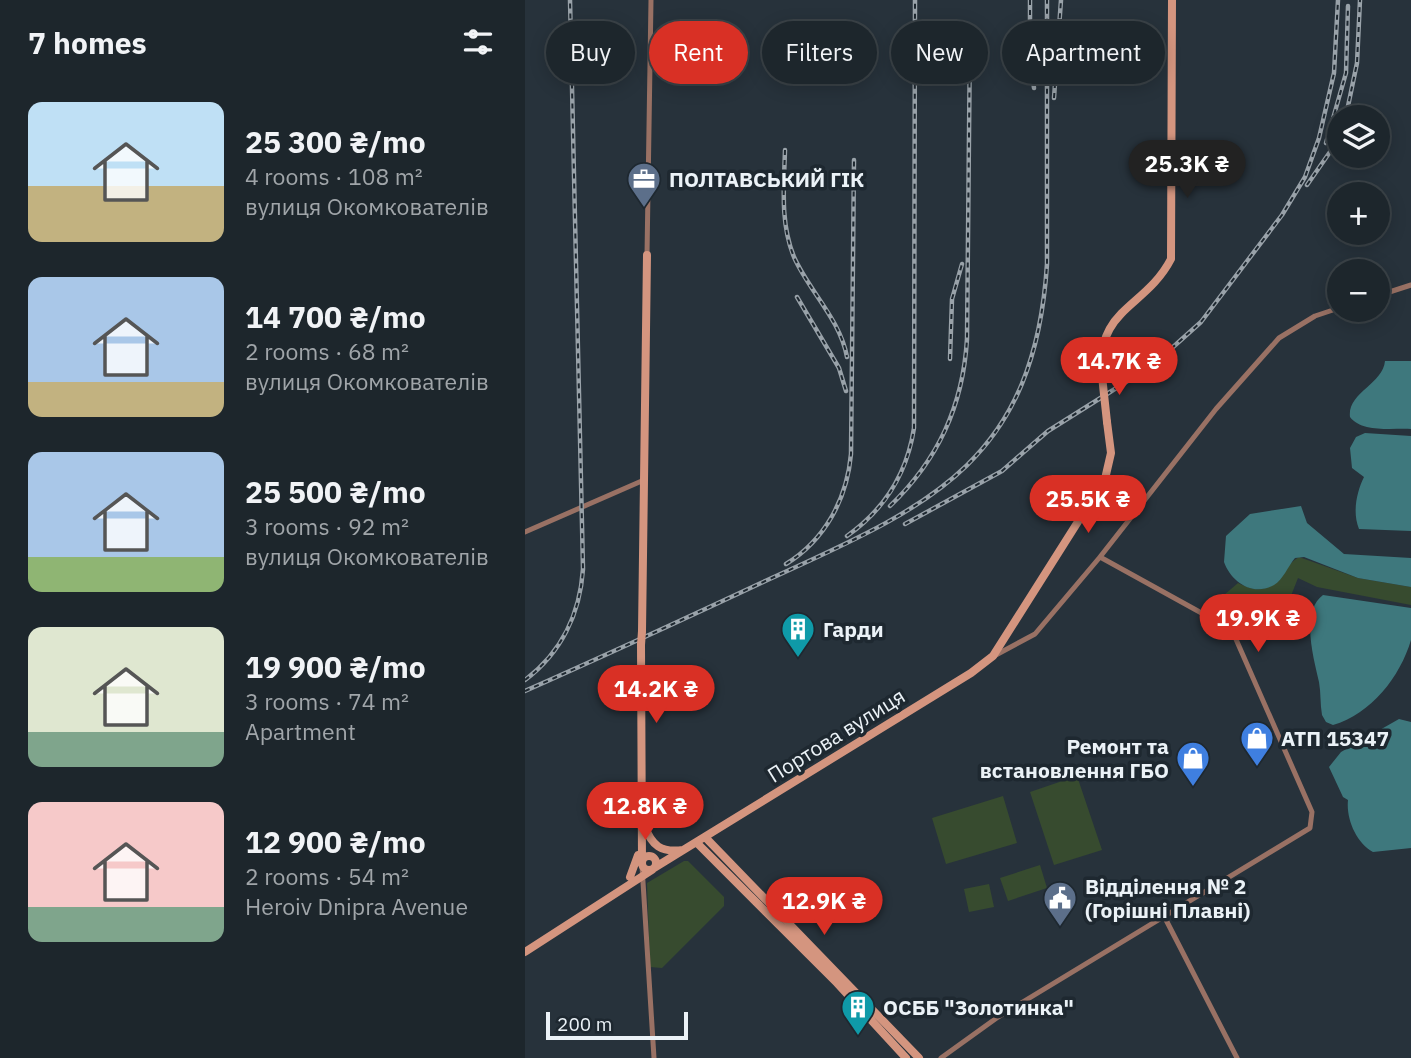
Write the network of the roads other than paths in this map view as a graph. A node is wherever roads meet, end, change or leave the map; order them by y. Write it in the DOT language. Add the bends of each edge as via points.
graph roads {
  1 [pos="651,0"];
  2 [pos="1172,0"];
  3 [pos="647,255"];
  4 [pos="1411,285"];
  5 [pos="1390,292"];
  6 [pos="1327,312"];
  7 [pos="644,480"];
  8 [pos="525,532"];
  9 [pos="1100,557"];
  10 [pos="993,656"];
  11 [pos="643,825"];
  12 [pos="706,838"];
  13 [pos="694,846"];
  14 [pos="648,865"];
  15 [pos="630,877"];
  16 [pos="627,886"];
  17 [pos="643,890"];
  18 [pos="610,897"];
  19 [pos="1164,916"];
  20 [pos="525,951"];
  21 [pos="654,1058"];
  22 [pos="906,1058"];
  23 [pos="919,1058"];
  24 [pos="941,1058"];
  25 [pos="1237,1058"];
  1 -- 3 [label="street"];
  2 -- 10 [label="street, Портова вулиця, bridge" via="1171,259 1165,272 1107,332 1101,354 1111,453 1105,479"];
  3 -- 7 [label="street"];
  4 -- 5 [label="street"];
  6 -- 9 [label="street, Портова вулиця" via="1279,338 1216,409"];
  7 -- 8 [label="street"];
  7 -- 11 [label="street, bridge"];
  9 -- 10 [label="street, Портова вулиця" via="1035,634"];
  9 -- 19 [label="street" via="1216,621 1235,637 1312,812 1310,828"];
  10 -- 12 [label="street, Портова вулиця"];
  11 -- 13 [label="street" via="658,847 668,852"];
  11 -- 14 [label="street"];
  11 -- 15 [label="street"];
  12 -- 13 [label="street, Портова вулиця"];
  12 -- 23 [label="street"];
  13 -- 14 [label="street"];
  13 -- 22 [label="street" via="837,983"];
  14 -- 15 [label="street"];
  14 -- 16 [label="street"];
  14 -- 17 [label="street"];
  15 -- 18 [label="street"];
  16 -- 17 [label="street"];
  16 -- 18 [label="street"];
  17 -- 21 [label="street"];
  18 -- 20 [label="street"];
  19 -- 24 [label="street" via="998,1017"];
  19 -- 25 [label="street"];
}
